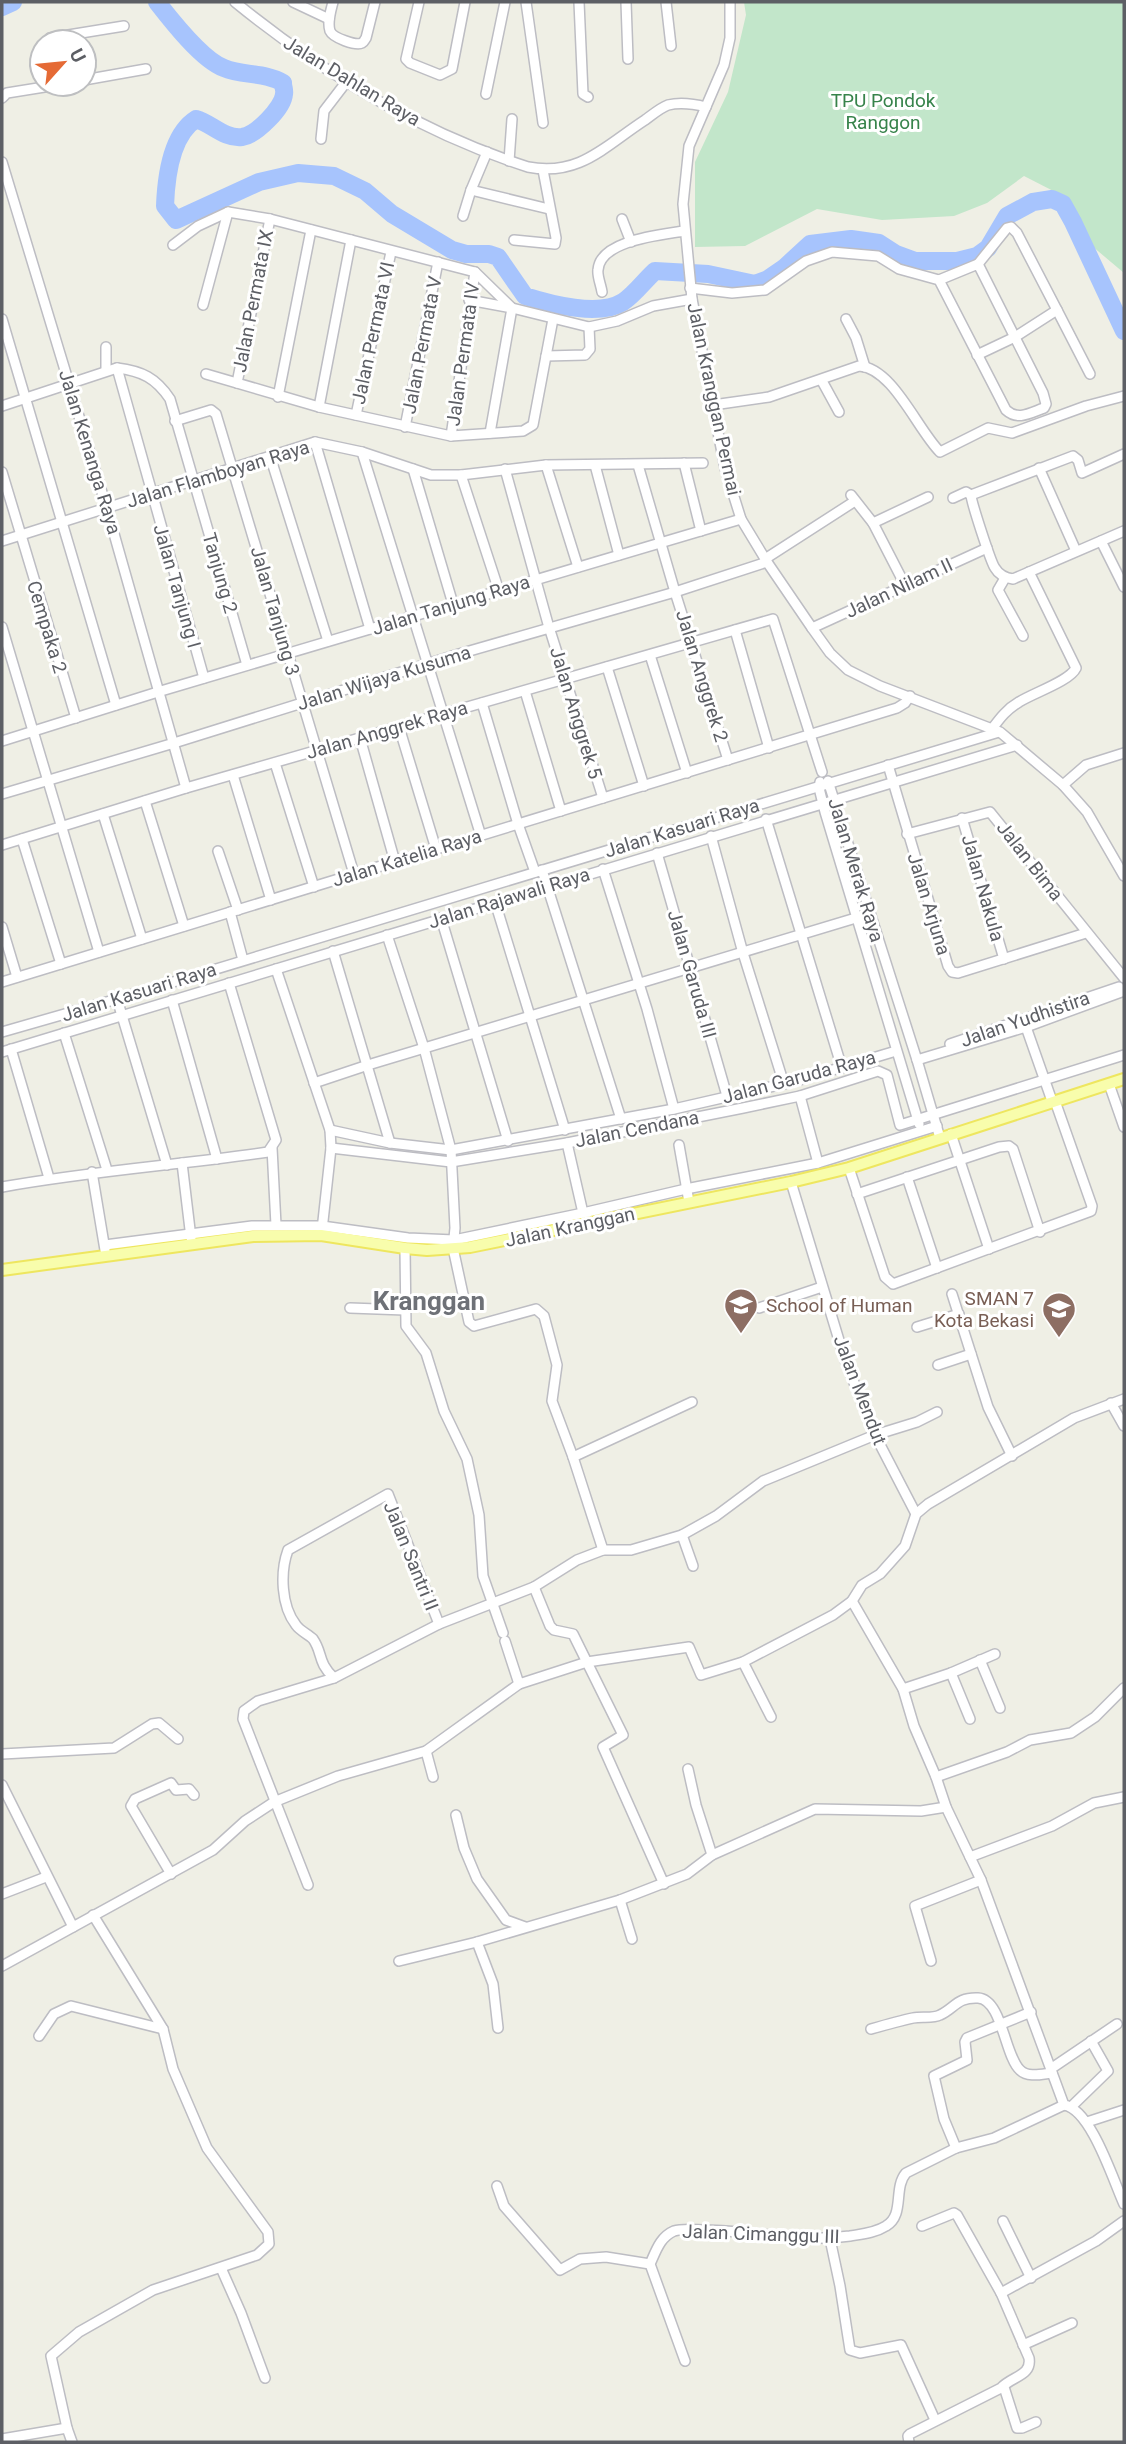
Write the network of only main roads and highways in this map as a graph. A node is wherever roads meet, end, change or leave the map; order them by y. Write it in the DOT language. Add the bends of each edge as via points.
graph roads {
  1 [pos="1124,1079"];
  2 [pos="2,1270"];
  1 -- 2 [label="main road, Jalan Kranggan" via="923,1137 849,1168 484,1245 405,1248 321,1230 191,1240"];
}
